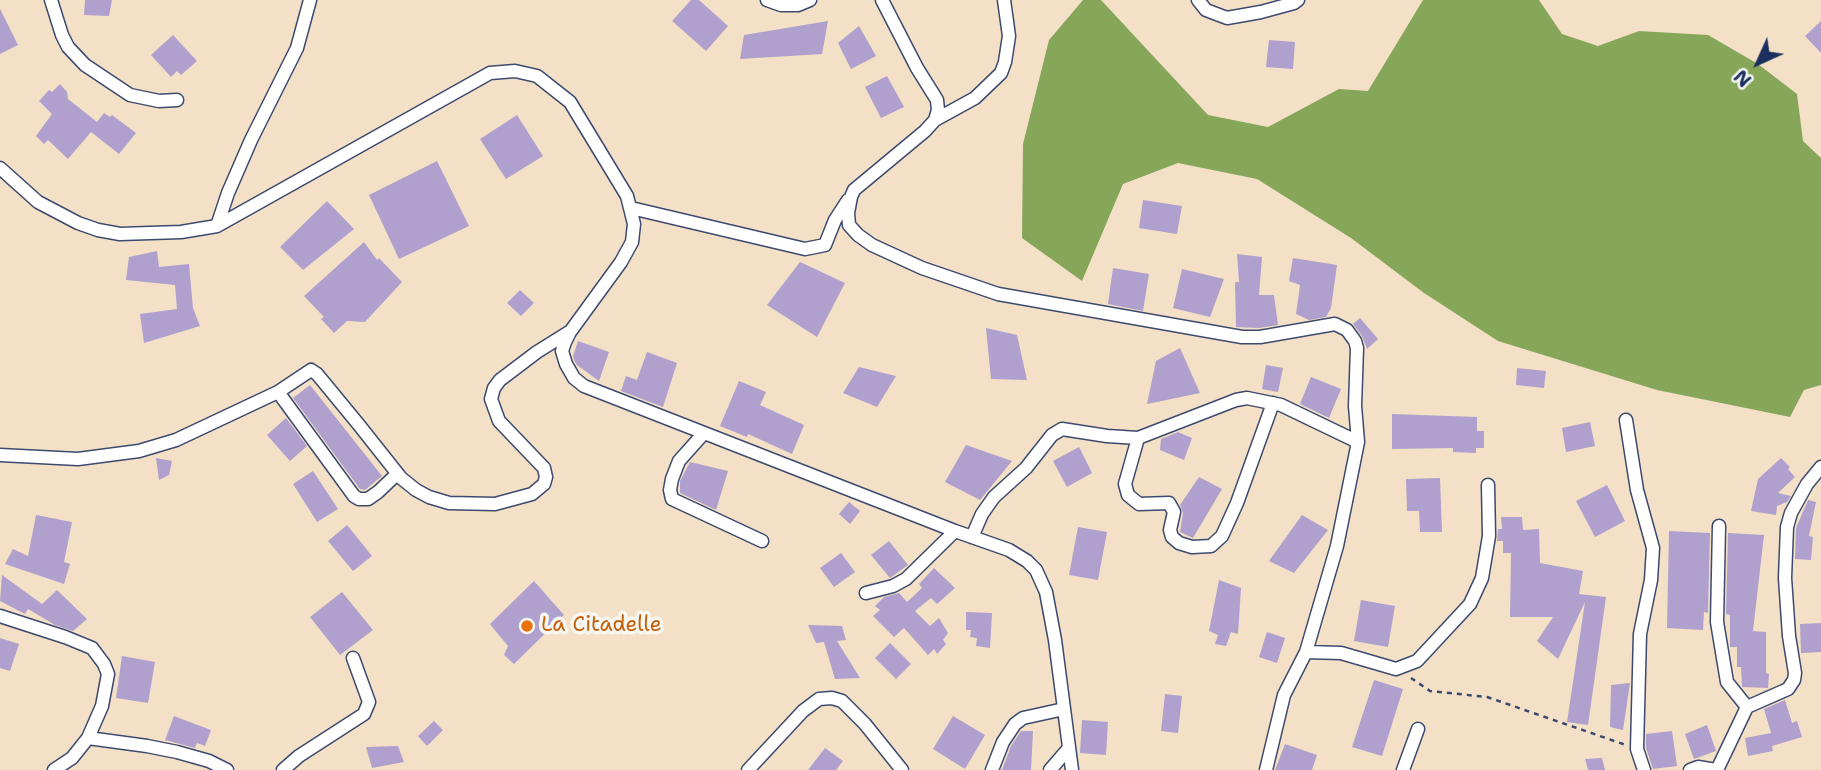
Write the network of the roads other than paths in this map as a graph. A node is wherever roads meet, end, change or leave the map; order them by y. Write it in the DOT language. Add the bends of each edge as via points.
graph roads {
  1 [pos="51,0"];
  2 [pos="310,0"];
  3 [pos="767,0"];
  4 [pos="810,0"];
  5 [pos="882,0"];
  6 [pos="1004,0"];
  7 [pos="1198,0"];
  8 [pos="1298,0"];
  9 [pos="177,100"];
  10 [pos="935,120"];
  11 [pos="0,169"];
  12 [pos="850,197"];
  13 [pos="631,208"];
  14 [pos="217,226"];
  15 [pos="570,332"];
  16 [pos="278,392"];
  17 [pos="1273,403"];
  18 [pos="1626,420"];
  19 [pos="704,433"];
  20 [pos="1138,438"];
  21 [pos="1358,442"];
  22 [pos="0,455"];
  23 [pos="1821,467"];
  24 [pos="397,474"];
  25 [pos="1488,485"];
  26 [pos="1719,526"];
  27 [pos="954,531"];
  28 [pos="972,537"];
  29 [pos="762,541"];
  30 [pos="866,593"];
  31 [pos="0,616"];
  32 [pos="1306,652"];
  33 [pos="353,658"];
  34 [pos="1747,707"];
  35 [pos="1064,709"];
  36 [pos="1418,729"];
  37 [pos="88,738"];
  38 [pos="1069,748"];
  39 [pos="205,766"];
  40 [pos="54,770"];
  41 [pos="227,770"];
  42 [pos="283,770"];
  43 [pos="748,770"];
  44 [pos="902,770"];
  45 [pos="992,770"];
  46 [pos="1050,770"];
  47 [pos="1072,770"];
  48 [pos="1266,770"];
  49 [pos="1403,770"];
  50 [pos="1644,770"];
  51 [pos="1690,770"];
  52 [pos="1716,770"];
  1 -- 9 [label="street" via="68,47 100,77 130,95"];
  2 -- 14 [label="street" via="297,48 237,172"];
  3 -- 4 [label="street" via="781,5"];
  5 -- 10 [label="street" via="937,100"];
  6 -- 10 [label="street" via="1009,36 1001,73 975,98"];
  7 -- 8 [label="street" via="1206,10 1227,18"];
  10 -- 12 [label="street"];
  11 -- 14 [label="street" via="38,202 98,230 181,232"];
  12 -- 13 [label="street" via="825,245 804,249"];
  12 -- 21 [label="street" via="849,225 872,245 941,276 998,294 1242,337 1340,326 1357,348"];
  13 -- 14 [label="street" via="570,102 537,76 514,71 491,73"];
  13 -- 15 [label="street" via="632,242"];
  15 -- 19 [label="street" via="562,351 574,378 583,386"];
  15 -- 24 [label="street" via="500,380 491,399 499,421 544,468 546,477 538,491 495,504 449,503 416,490"];
  16 -- 22 [label="street" via="176,440 139,451 78,459"];
  16 -- 24 [label="street" via="311,370 317,374"];
  16 -- 24 [label="street" via="354,496 368,499"];
  17 -- 20 [label="street" via="1236,400"];
  17 -- 20 [label="street" via="1237,503 1222,536 1211,546 1192,547 1172,537 1174,512 1169,503 1139,503 1128,495 1125,484"];
  17 -- 21 [label="street"];
  18 -- 50 [label="street" via="1637,490 1653,548 1640,634 1637,749"];
  19 -- 27 [label="street"];
  19 -- 29 [label="street" via="678,461 672,499"];
  20 -- 28 [label="street" via="1062,429 994,496"];
  21 -- 32 [label="street" via="1337,546"];
  23 -- 34 [label="street" via="1807,484 1787,527 1785,578 1794,680 1788,689"];
  25 -- 32 [label="street" via="1489,536 1482,578 1470,604 1417,661 1396,669 1341,653"];
  26 -- 34 [label="street" via="1717,622 1727,682"];
  27 -- 28 [label="street"];
  27 -- 30 [label="street" via="906,579"];
  28 -- 35 [label="street" via="1027,561 1041,580"];
  31 -- 37 [label="street" via="92,648 104,664 108,674 102,706"];
  32 -- 48 [label="street" via="1284,695"];
  33 -- 42 [label="street" via="369,702 364,714"];
  34 -- 52 [label="street"];
  35 -- 38 [label="street"];
  35 -- 45 [label="street" via="1015,724"];
  36 -- 49 [label="street"];
  37 -- 39 [label="street" via="147,746"];
  37 -- 40 [label="street" via="72,758"];
  38 -- 46 [label="street"];
  38 -- 47 [label="street"];
  39 -- 41 [label="street"];
  43 -- 44 [label="street" via="803,711 819,699 832,698 842,701 865,724"];
  51 -- 52 [label="street"];
}
